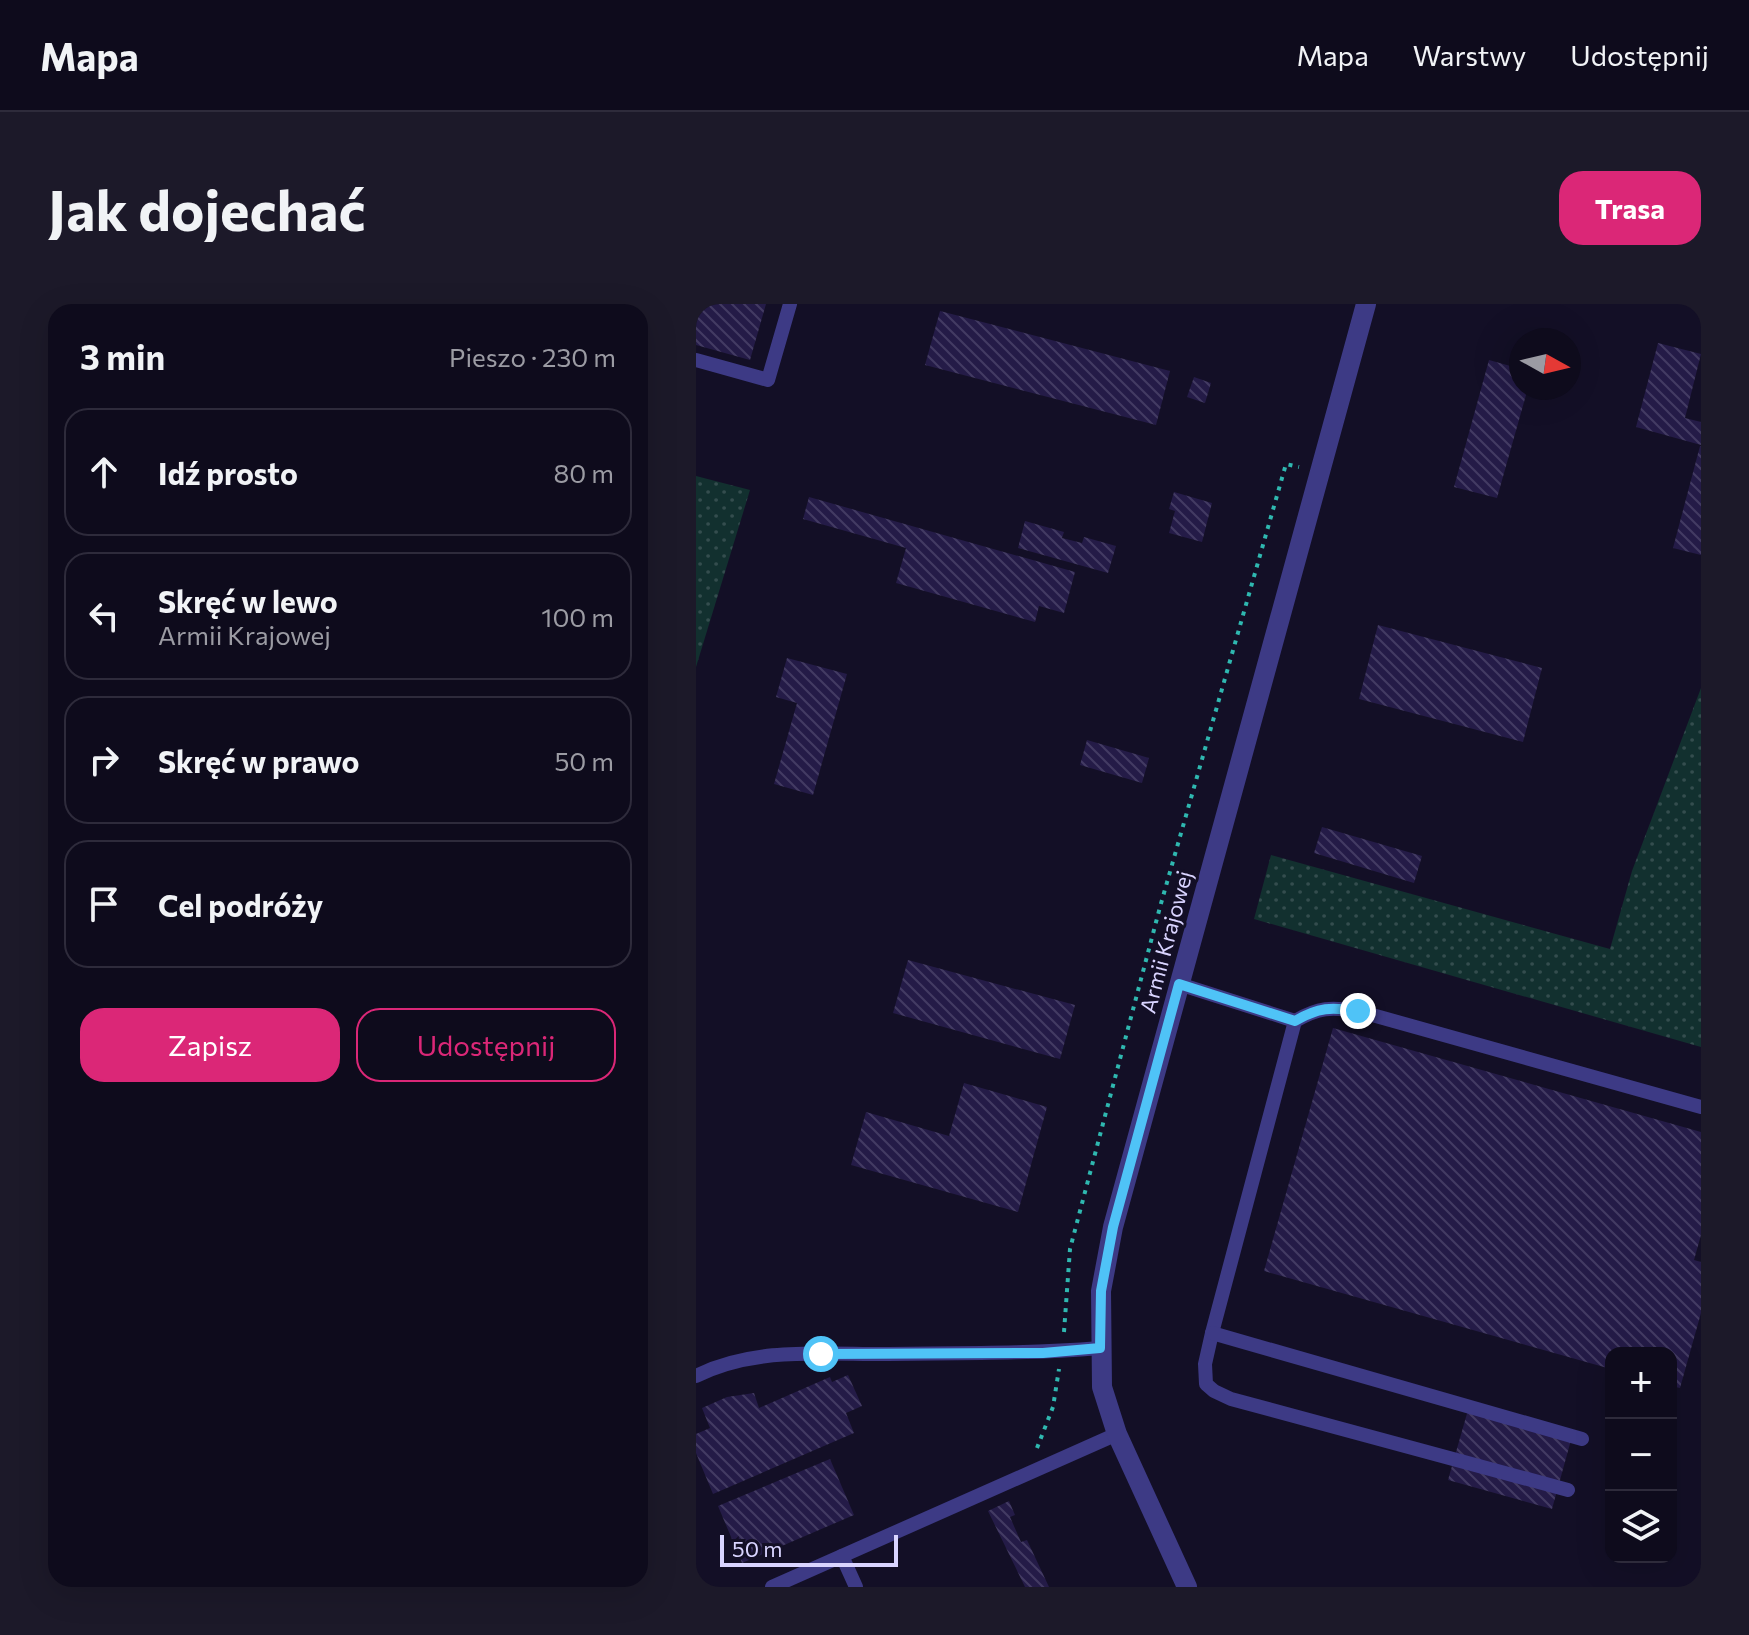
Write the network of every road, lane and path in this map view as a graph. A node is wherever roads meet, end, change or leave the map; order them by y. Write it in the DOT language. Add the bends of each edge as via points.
graph roads {
  1 [pos="790,304"];
  2 [pos="1366,304"];
  3 [pos="696,360"];
  4 [pos="1286,464"];
  5 [pos="1179,984"];
  6 [pos="1295,1021"];
  7 [pos="1701,1107"];
  8 [pos="1212,1333"];
  9 [pos="1100,1348"];
  10 [pos="1063,1351"];
  11 [pos="696,1376"];
  12 [pos="1117,1434"];
  13 [pos="1582,1439"];
  14 [pos="1030,1473"];
  15 [pos="1568,1490"];
  16 [pos="842,1556"];
  17 [pos="772,1587"];
  18 [pos="856,1587"];
  19 [pos="1187,1587"];
  1 -- 3 [label="lane" via="768,380"];
  2 -- 5 [label="street, Armii Krajowej"];
  4 -- 10 [label="path" via="1070,1249"];
  5 -- 6 [label="lane"];
  5 -- 9 [label="street, Armii Krajowej" via="1113,1227 1101,1291"];
  6 -- 7 [label="lane" via="1313,1010 1358,1011"];
  6 -- 8 [label="lane"];
  8 -- 13 [label="lane"];
  8 -- 15 [label="lane" via="1206,1384 1231,1399"];
  9 -- 10 [label="lane"];
  9 -- 12 [label="street, Armii Krajowej" via="1102,1387"];
  10 -- 11 [label="lane" via="758,1357"];
  10 -- 14 [label="path" via="1053,1407"];
  12 -- 14 [label="lane"];
  12 -- 19 [label="street, Armii Krajowej"];
  14 -- 16 [label="lane"];
  16 -- 17 [label="lane"];
  16 -- 18 [label="lane"];
}
